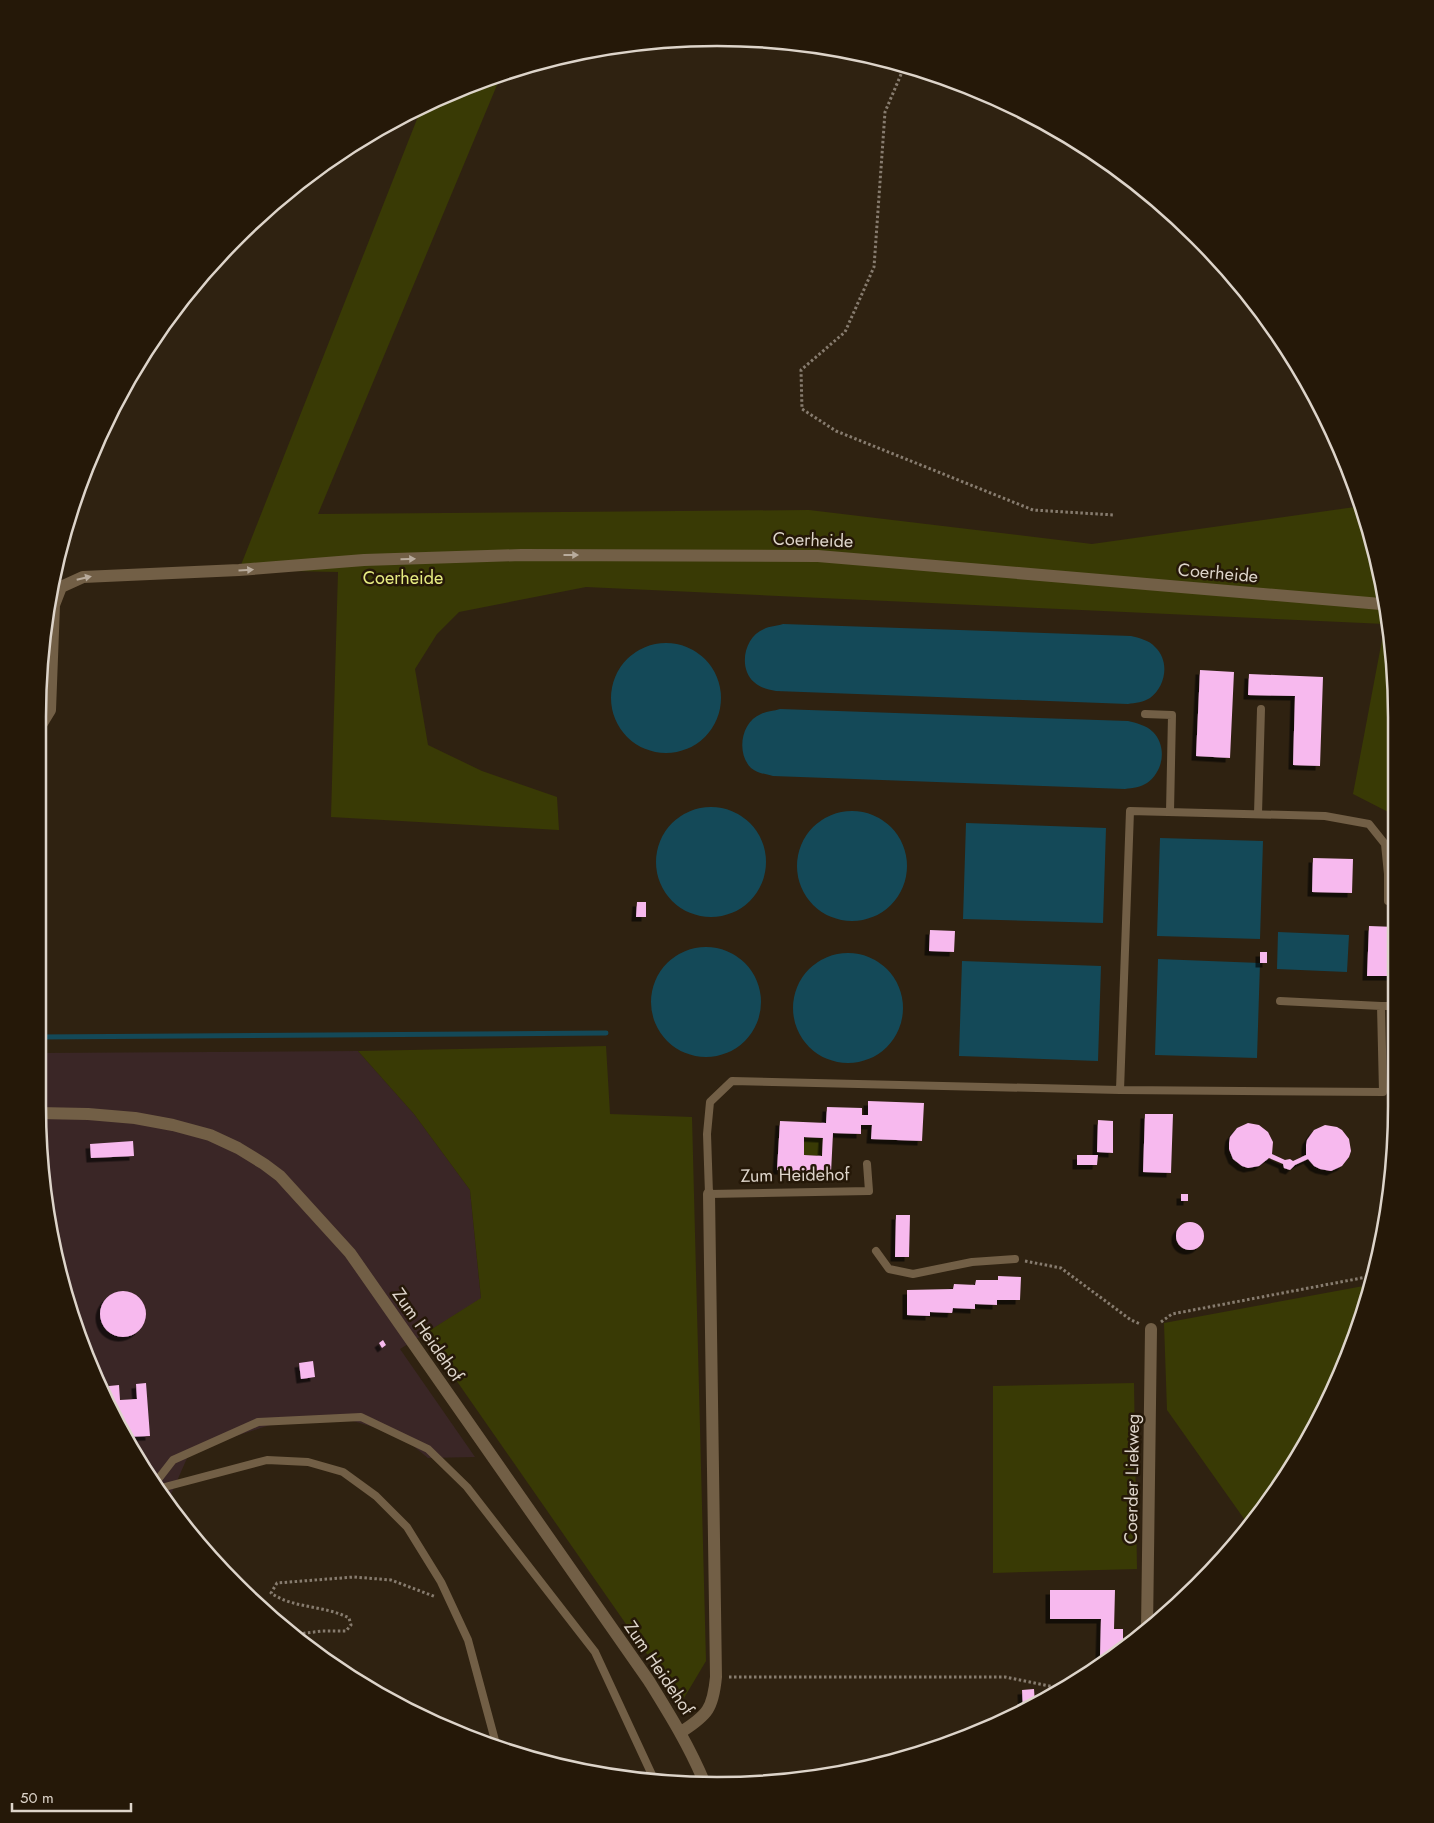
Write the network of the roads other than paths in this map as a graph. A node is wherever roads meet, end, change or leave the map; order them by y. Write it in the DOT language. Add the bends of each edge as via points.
graph roads {
  1 [pos="57,597"];
  2 [pos="1378,604"];
  3 [pos="53,620"];
  4 [pos="1262,709"];
  5 [pos="1145,714"];
  6 [pos="46,717"];
  7 [pos="1170,812"];
  8 [pos="1258,814"];
  9 [pos="1388,874"];
  10 [pos="1388,874"];
  11 [pos="1388,901"];
  12 [pos="1280,1001"];
  13 [pos="1380,1006"];
  14 [pos="1388,1006"];
  15 [pos="1120,1090"];
  16 [pos="46,1114"];
  17 [pos="867,1164"];
  18 [pos="709,1194"];
  19 [pos="876,1251"];
  20 [pos="1015,1259"];
  21 [pos="1151,1328"];
  22 [pos="159,1479"];
  23 [pos="165,1487"];
  24 [pos="1147,1620"];
  25 [pos="682,1732"];
  26 [pos="495,1739"];
  27 [pos="651,1773"];
  28 [pos="702,1776"];
  1 -- 2 [label="street, Coerheide, one-way" via="61,587 83,577 364,560 521,555 818,556"];
  6 -- 3 [label="street, Coerheide, one-way" via="50,710"];
  4 -- 8 [label="lane"];
  5 -- 7 [label="lane" via="1172,715"];
  7 -- 8 [label="lane"];
  7 -- 15 [label="lane" via="1130,811"];
  8 -- 9 [label="lane" via="1326,816 1369,824 1385,844"];
  10 -- 11 [label="lane"];
  12 -- 13 [label="lane"];
  13 -- 14 [label="lane"];
  13 -- 15 [label="lane" via="1383,1092"];
  15 -- 18 [label="lane" via="732,1081 710,1102 707,1134"];
  16 -- 25 [label="street, Zum Heidehof" via="135,1118 173,1125 210,1135 238,1148 280,1176 350,1253"];
  17 -- 18 [label="lane, Zum Heidehof" via="869,1190"];
  18 -- 25 [label="street, Zum Heidehof" via="716,1676 708,1710 703,1718"];
  19 -- 20 [label="lane" via="889,1269 914,1274 972,1262"];
  21 -- 24 [label="street, Coerder Liekweg"];
  22 -- 27 [label="lane" via="173,1460 258,1422 361,1417 428,1449 467,1487 595,1652"];
  23 -- 26 [label="lane" via="267,1460 308,1462 343,1472 376,1496 407,1527 441,1582 468,1640"];
  25 -- 28 [label="street, Zum Heidehof"];
}
